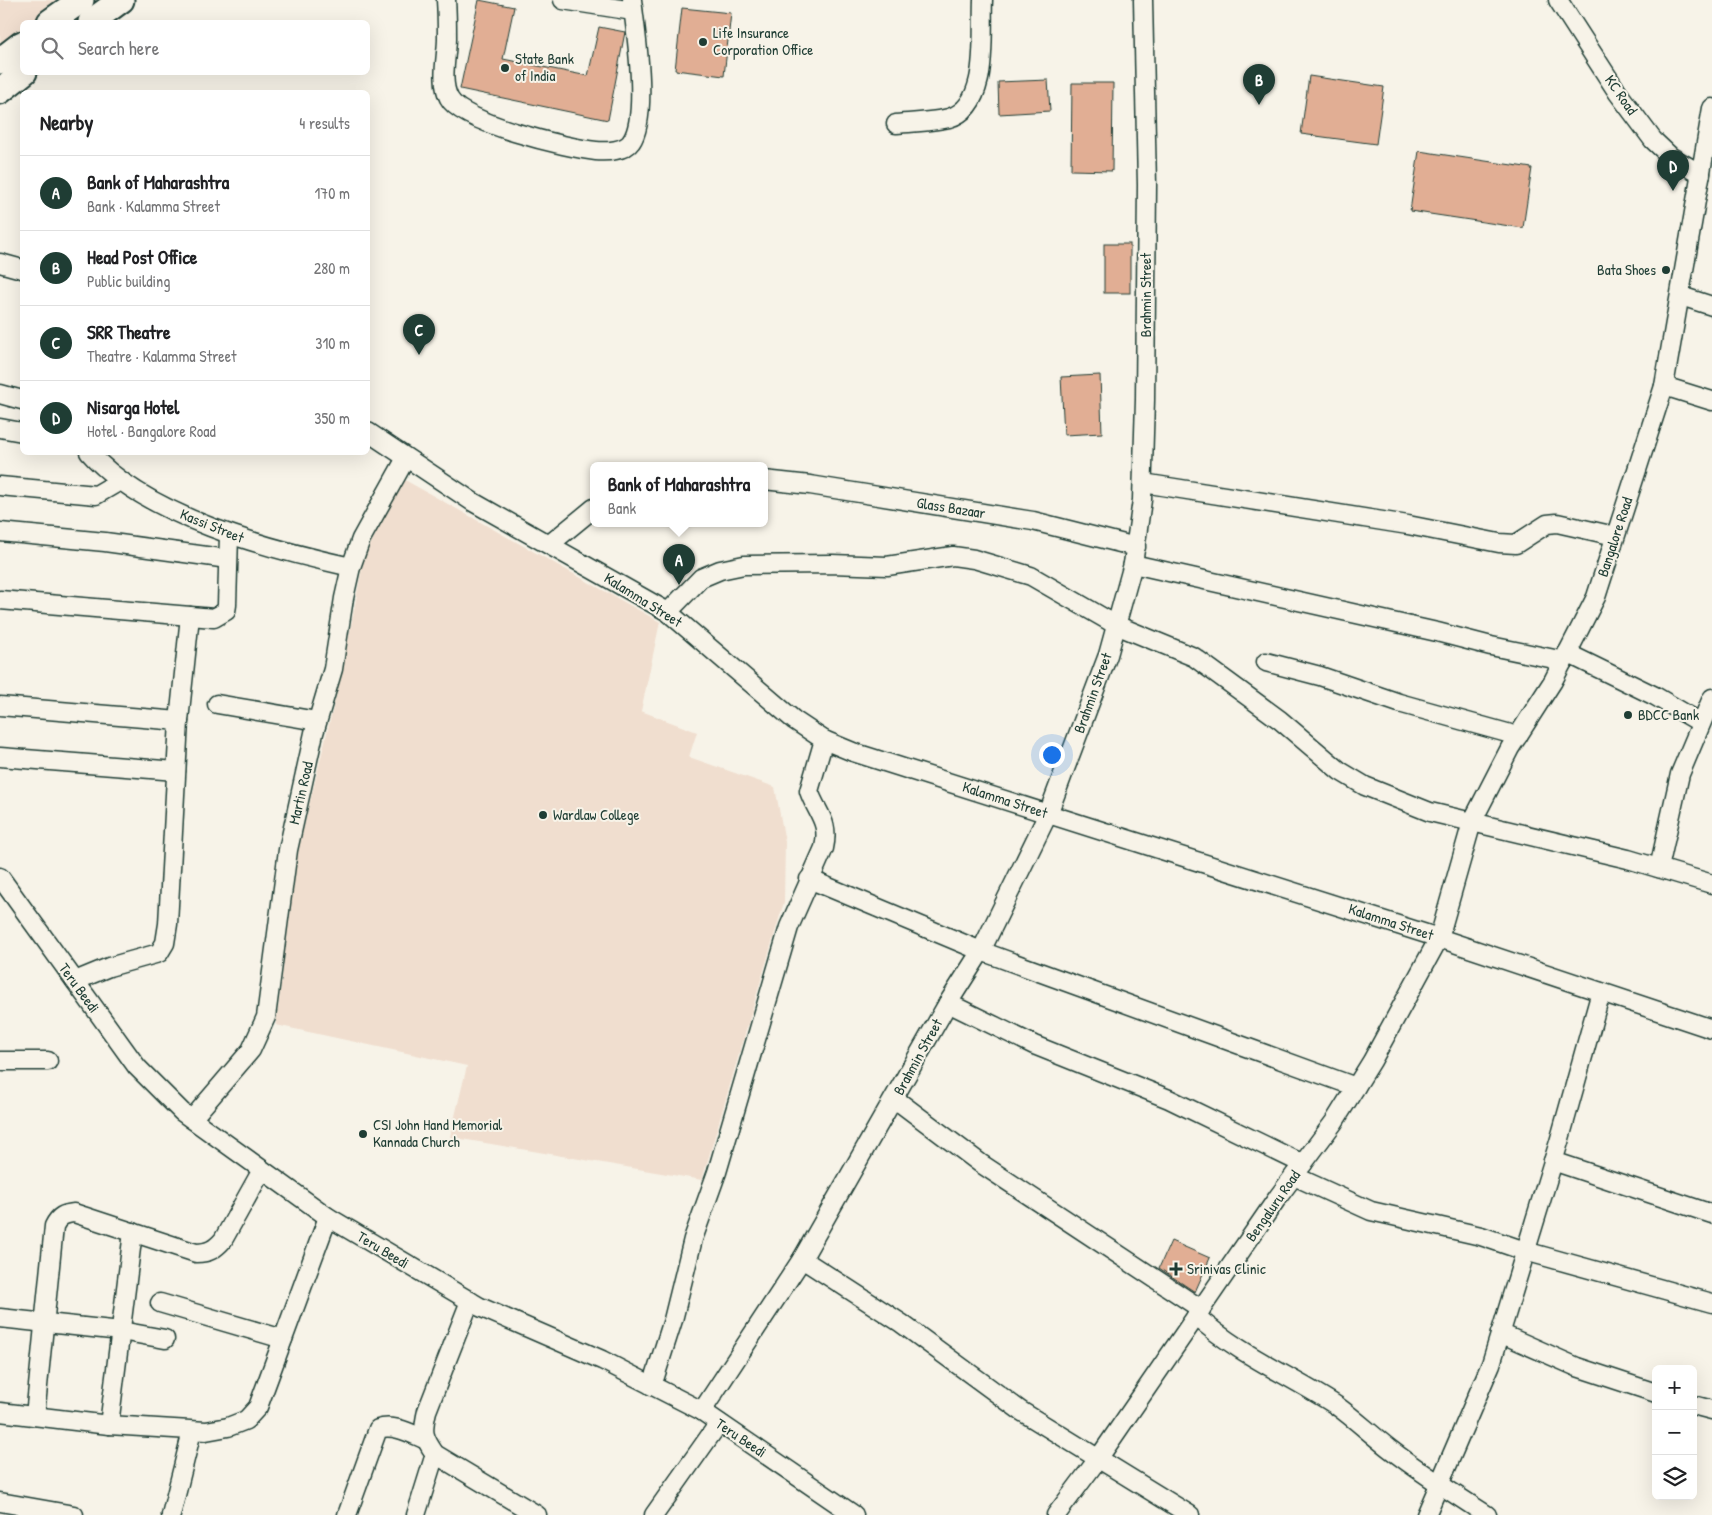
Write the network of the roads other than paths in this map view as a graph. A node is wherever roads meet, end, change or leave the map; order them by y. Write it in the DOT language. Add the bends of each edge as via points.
graph roads {
  1 [pos="81,0"];
  2 [pos="121,0"];
  3 [pos="446,0"];
  4 [pos="564,0"];
  5 [pos="983,0"];
  6 [pos="1143,0"];
  7 [pos="1558,0"];
  8 [pos="633,5"];
  9 [pos="53,20"];
  10 [pos="94,20"];
  11 [pos="20,46"];
  12 [pos="0,61"];
  13 [pos="20,75"];
  14 [pos="0,91"];
  15 [pos="1712,108"];
  16 [pos="896,124"];
  17 [pos="1701,174"];
  18 [pos="1704,202"];
  19 [pos="0,263"];
  20 [pos="20,268"];
  21 [pos="1681,296"];
  22 [pos="1712,306"];
  23 [pos="1664,386"];
  24 [pos="0,394"];
  25 [pos="20,399"];
  26 [pos="1712,400"];
  27 [pos="0,428"];
  28 [pos="20,432"];
  29 [pos="370,433"];
  30 [pos="92,455"];
  31 [pos="406,458"];
  32 [pos="768,480"];
  33 [pos="120,481"];
  34 [pos="1143,483"];
  35 [pos="0,486"];
  36 [pos="590,511"];
  37 [pos="0,532"];
  38 [pos="229,535"];
  39 [pos="1615,536"];
  40 [pos="550,544"];
  41 [pos="1135,555"];
  42 [pos="228,559"];
  43 [pos="351,567"];
  44 [pos="0,600"];
  45 [pos="668,612"];
  46 [pos="190,616"];
  47 [pos="1116,626"];
  48 [pos="1565,657"];
  49 [pos="1266,662"];
  50 [pos="1712,698"];
  51 [pos="217,704"];
  52 [pos="0,706"];
  53 [pos="179,721"];
  54 [pos="318,722"];
  55 [pos="1701,723"];
  56 [pos="1518,736"];
  57 [pos="824,740"];
  58 [pos="0,757"];
  59 [pos="176,772"];
  60 [pos="1048,814"];
  61 [pos="1472,822"];
  62 [pos="1659,868"];
  63 [pos="0,877"];
  64 [pos="808,879"];
  65 [pos="1712,884"];
  66 [pos="1439,938"];
  67 [pos="981,951"];
  68 [pos="75,981"];
  69 [pos="1601,992"];
  70 [pos="948,1003"];
  71 [pos="1712,1029"];
  72 [pos="48,1060"];
  73 [pos="0,1061"];
  74 [pos="1356,1087"];
  75 [pos="894,1099"];
  76 [pos="192,1119"];
  77 [pos="1553,1161"];
  78 [pos="262,1170"];
  79 [pos="1298,1170"];
  80 [pos="1712,1214"];
  81 [pos="328,1217"];
  82 [pos="133,1232"];
  83 [pos="1525,1251"];
  84 [pos="802,1260"];
  85 [pos="160,1302"];
  86 [pos="470,1302"];
  87 [pos="1712,1303"];
  88 [pos="1199,1313"];
  89 [pos="0,1318"];
  90 [pos="43,1323"];
  91 [pos="121,1331"];
  92 [pos="1500,1333"];
  93 [pos="165,1339"];
  94 [pos="283,1339"];
  95 [pos="652,1386"];
  96 [pos="1652,1392"];
  97 [pos="1697,1405"];
  98 [pos="1712,1410"];
  99 [pos="702,1411"];
  100 [pos="0,1412"];
  101 [pos="35,1416"];
  102 [pos="719,1423"];
  103 [pos="109,1425"];
  104 [pos="192,1431"];
  105 [pos="424,1439"];
  106 [pos="435,1454"];
  107 [pos="1098,1459"];
  108 [pos="1439,1485"];
  109 [pos="0,1502"];
  110 [pos="74,1515"];
  111 [pos="171,1515"];
  112 [pos="347,1515"];
  113 [pos="416,1515"];
  114 [pos="537,1515"];
  115 [pos="654,1515"];
  116 [pos="854,1515"];
  117 [pos="1056,1515"];
  118 [pos="1190,1515"];
  119 [pos="1426,1515"];
  120 [pos="1487,1515"];
  1 -- 9 [label="highway"];
  2 -- 10 [label="highway"];
  3 -- 8 [label="street" via="445,84 449,100 502,130 596,151 613,151 630,144 639,128 639,57"];
  4 -- 8 [label="street"];
  5 -- 16 [label="street" via="981,75 966,107 951,118"];
  6 -- 34 [label="street, Brahmin Street" via="1147,195"];
  7 -- 17 [label="street, KC Road" via="1653,140 1671,157"];
  11 -- 12 [label="highway"];
  13 -- 14 [label="highway"];
  15 -- 17 [label="street, Bangalore Road"];
  17 -- 18 [label="street, Bangalore Road"];
  18 -- 21 [label="street, Bangalore Road"];
  19 -- 20 [label="street"];
  21 -- 22 [label="street"];
  21 -- 23 [label="street, Bangalore Road"];
  23 -- 26 [label="street"];
  23 -- 39 [label="street, Bangalore Road"];
  24 -- 25 [label="street"];
  27 -- 28 [label="street"];
  29 -- 31 [label="street, Kalamma Street"];
  30 -- 33 [label="street, Kassi Street"];
  31 -- 40 [label="street, Kalamma Street" via="473,502"];
  31 -- 43 [label="street, Martin Road" via="361,538"];
  32 -- 41 [label="street, Glass Bazaar" via="1033,521"];
  33 -- 35 [label="street" via="96,495"];
  33 -- 38 [label="street, Kassi Street"];
  34 -- 39 [label="street" via="1516,544 1547,524 1557,523"];
  34 -- 41 [label="street, Brahmin Street"];
  36 -- 40 [label="street"];
  37 -- 42 [label="street"];
  38 -- 42 [label="street"];
  38 -- 43 [label="street, Kassi Street"];
  39 -- 48 [label="street, Bangalore Road" via="1596,597"];
  40 -- 45 [label="street, Kalamma Street"];
  41 -- 47 [label="street, Brahmin Street"];
  41 -- 48 [label="street, Glass Bazaar" via="1491,646"];
  42 -- 46 [label="street" via="226,611 214,618"];
  43 -- 54 [label="street, Martin Road" via="333,668"];
  44 -- 46 [label="street"];
  45 -- 47 [label="street" via="701,578 720,570 754,565 887,566 954,556 1031,576"];
  45 -- 57 [label="street, Kalamma Street" via="794,720"];
  46 -- 53 [label="street"];
  47 -- 60 [label="street, Brahmin Street"];
  47 -- 61 [label="street" via="1194,657 1280,720 1340,771 1366,786 1430,812"];
  48 -- 55 [label="street, Glass Bazaar" via="1654,696"];
  48 -- 56 [label="street, Bangalore Road"];
  49 -- 56 [label="street"];
  50 -- 55 [label="street"];
  51 -- 54 [label="street"];
  52 -- 53 [label="street"];
  53 -- 59 [label="street"];
  54 -- 76 [label="street, Martin Road" via="288,850 266,1017 251,1050"];
  55 -- 62 [label="street" via="1680,774"];
  56 -- 61 [label="street, Bangalore Road"];
  57 -- 60 [label="street, Kalamma Street"];
  57 -- 64 [label="street" via="809,791 827,834 824,848"];
  58 -- 59 [label="street"];
  59 -- 68 [label="street" via="165,943 159,953 109,967"];
  60 -- 66 [label="street, Kalamma Street"];
  60 -- 67 [label="street, Brahmin Street"];
  61 -- 62 [label="street"];
  61 -- 66 [label="street, Bangalore Road"];
  62 -- 65 [label="street"];
  63 -- 68 [label="street, Teru Beedi"];
  64 -- 67 [label="street"];
  64 -- 95 [label="street" via="789,927"];
  66 -- 69 [label="street, Kalamma Street"];
  66 -- 74 [label="street, Bengaluru Road"];
  67 -- 70 [label="street, Brahmin Street"];
  67 -- 74 [label="street"];
  68 -- 76 [label="street, Teru Beedi" via="137,1068"];
  69 -- 71 [label="street, Kalamma Street"];
  69 -- 77 [label="street"];
  70 -- 75 [label="street, Brahmin Street"];
  70 -- 79 [label="street" via="1034,1045 1169,1099"];
  72 -- 73 [label="street"];
  74 -- 79 [label="street, Bengaluru Road"];
  75 -- 84 [label="street, Brahmin Street"];
  75 -- 88 [label="street" via="980,1163"];
  76 -- 78 [label="street, Teru Beedi"];
  77 -- 80 [label="street"];
  77 -- 83 [label="street"];
  78 -- 81 [label="street, Teru Beedi"];
  78 -- 82 [label="street" via="215,1249 196,1253"];
  79 -- 83 [label="street" via="1371,1211 1482,1236"];
  79 -- 88 [label="street, Bengaluru Road"];
  81 -- 86 [label="street, Teru Beedi"];
  81 -- 94 [label="street"];
  82 -- 90 [label="street" via="74,1213 57,1219"];
  82 -- 91 [label="street"];
  83 -- 87 [label="street"];
  83 -- 92 [label="street"];
  84 -- 99 [label="street, Brahmin Street"];
  84 -- 107 [label="street" via="901,1323 1021,1411"];
  85 -- 94 [label="street"];
  86 -- 95 [label="street, Teru Beedi" via="602,1360"];
  86 -- 105 [label="street" via="427,1411"];
  88 -- 107 [label="street, Bengaluru Road"];
  88 -- 108 [label="street" via="1210,1328 1278,1373 1337,1406"];
  89 -- 90 [label="street"];
  90 -- 91 [label="street"];
  90 -- 101 [label="street"];
  91 -- 93 [label="street"];
  91 -- 103 [label="street"];
  92 -- 96 [label="street" via="1577,1367"];
  92 -- 108 [label="street" via="1491,1364"];
  94 -- 104 [label="street" via="258,1407 246,1420 228,1427"];
  95 -- 99 [label="street, Teru Beedi"];
  97 -- 98 [label="street"];
  99 -- 102 [label="street, Teru Beedi"];
  100 -- 101 [label="street"];
  101 -- 103 [label="street"];
  102 -- 115 [label="street"];
  102 -- 116 [label="street, Teru Beedi"];
  103 -- 104 [label="street"];
  104 -- 111 [label="street"];
  105 -- 106 [label="street"];
  105 -- 112 [label="street" via="398,1428 386,1426 378,1429"];
  106 -- 113 [label="street"];
  106 -- 114 [label="street"];
  107 -- 117 [label="street, Bengaluru Road"];
  107 -- 118 [label="street"];
  108 -- 119 [label="street"];
  108 -- 120 [label="street"];
  109 -- 110 [label="street"];
}
